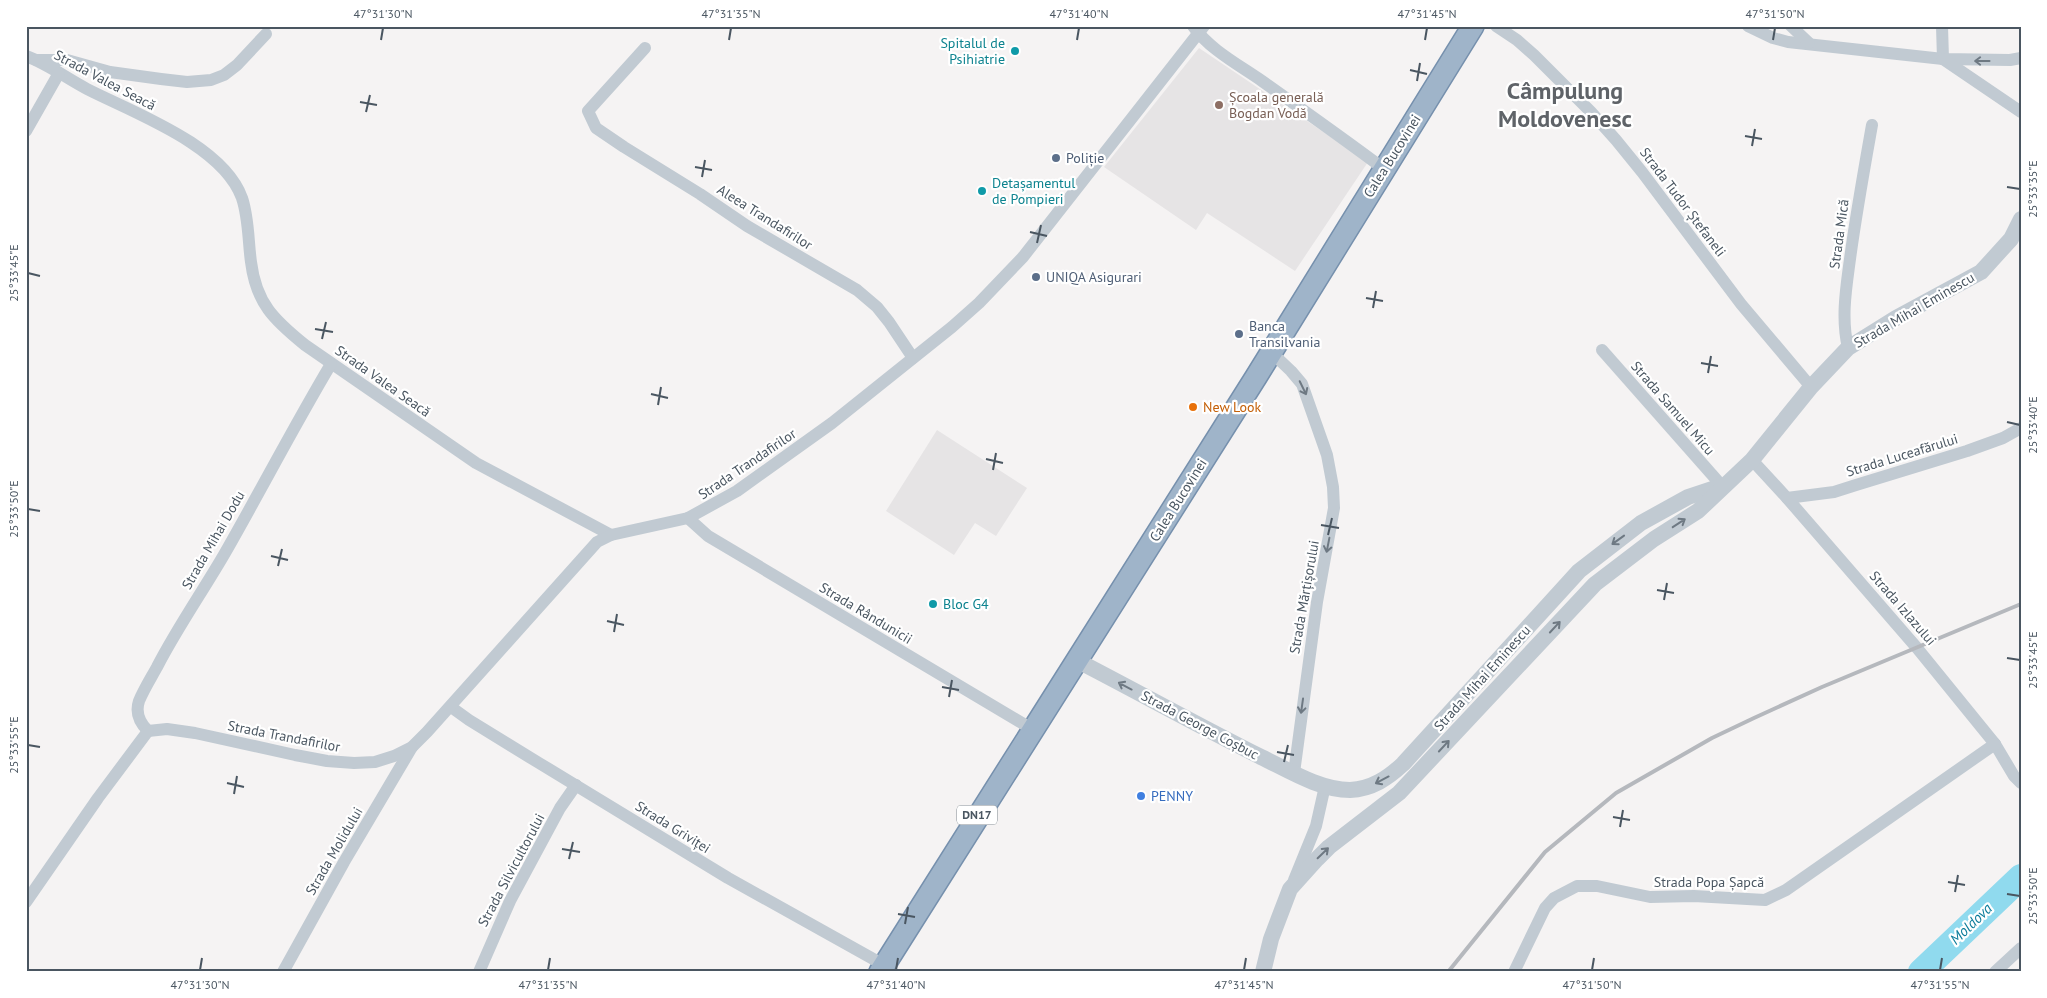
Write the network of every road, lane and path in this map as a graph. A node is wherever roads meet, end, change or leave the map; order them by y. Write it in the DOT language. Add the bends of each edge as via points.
graph roads {
  1 [pos="1472,26"];
  2 [pos="1496,26"];
  3 [pos="1748,26"];
  4 [pos="1790,26"];
  5 [pos="1942,26"];
  6 [pos="1198,29"];
  7 [pos="266,34"];
  8 [pos="1809,44"];
  9 [pos="645,48"];
  10 [pos="31,58"];
  11 [pos="2021,58"];
  12 [pos="1943,59"];
  13 [pos="59,73"];
  14 [pos="2021,112"];
  15 [pos="1872,125"];
  16 [pos="26,131"];
  17 [pos="1384,169"];
  18 [pos="2021,219"];
  19 [pos="1848,348"];
  20 [pos="1602,350"];
  21 [pos="1271,352"];
  22 [pos="913,358"];
  23 [pos="331,364"];
  24 [pos="1810,387"];
  25 [pos="2021,428"];
  26 [pos="1752,460"];
  27 [pos="1722,486"];
  28 [pos="1788,498"];
  29 [pos="688,518"];
  30 [pos="611,535"];
  31 [pos="1076,660"];
  32 [pos="451,707"];
  33 [pos="1032,729"];
  34 [pos="148,731"];
  35 [pos="1995,744"];
  36 [pos="412,747"];
  37 [pos="1294,773"];
  38 [pos="2021,783"];
  39 [pos="576,785"];
  40 [pos="1325,786"];
  41 [pos="1290,889"];
  42 [pos="26,902"];
  43 [pos="2021,948"];
  44 [pos="882,968"];
  45 [pos="283,972"];
  46 [pos="479,972"];
  47 [pos="1263,972"];
  48 [pos="1514,972"];
  49 [pos="1995,972"];
  1 -- 17 [label="highway, Calea Bucovinei / DN17"];
  2 -- 24 [label="street, Strada Tudor Ștefaneli" via="1534,55 1616,140 1741,304"];
  3 -- 8 [label="street" via="1773,38"];
  4 -- 8 [label="street"];
  5 -- 12 [label="street"];
  6 -- 17 [label="street" via="1228,57"];
  6 -- 22 [label="street, Strada Trandafirilor" via="1023,257 979,303"];
  7 -- 10 [label="street" via="224,76 211,80 161,79 110,72 68,60"];
  8 -- 12 [label="street"];
  9 -- 22 [label="street, Aleea Trandafirilor" via="588,111 596,128 747,226 857,290 889,322"];
  10 -- 13 [label="street, Strada Valea Seacă"];
  11 -- 12 [label="street, one-way"];
  12 -- 14 [label="street"];
  13 -- 16 [label="street"];
  13 -- 23 [label="street, Strada Valea Seacă" via="203,149 232,178 242,198 256,289 283,327"];
  15 -- 19 [label="street, Strada Mică" via="1856,210 1844,309"];
  17 -- 21 [label="highway, Calea Bucovinei / DN17"];
  18 -- 19 [label="street, Strada Mihai Eminescu" via="2002,250 1980,272"];
  19 -- 24 [label="street, Strada Mihai Eminescu"];
  20 -- 27 [label="street, Strada Samuel Micu"];
  21 -- 31 [label="highway, Calea Bucovinei / DN17"];
  21 -- 37 [label="street, Strada Mărțișorului, one-way" via="1302,384 1327,455 1333,486 1334,508 1316,602"];
  22 -- 29 [label="street, Strada Trandafirilor" via="757,478"];
  23 -- 30 [label="street, Strada Valea Seacă" via="476,463"];
  23 -- 34 [label="street, Strada Mihai Dodu" via="138,702 138,715"];
  24 -- 26 [label="street, Strada Mihai Eminescu"];
  25 -- 28 [label="street, Strada Luceafărului" via="1967,451 1834,492"];
  26 -- 27 [label="street, Strada Mihai Eminescu"];
  26 -- 28 [label="street, Strada Izlazului"];
  27 -- 40 [label="street, Strada Mihai Eminescu, one-way" via="1688,497 1641,523 1579,570 1392,774 1364,788 1351,790"];
  41 -- 27 [label="street, Strada Mihai Eminescu, one-way" via="1329,847 1404,788 1595,584 1698,510"];
  28 -- 35 [label="street, Strada Izlazului"];
  29 -- 30 [label="street, Strada Trandafirilor"];
  29 -- 33 [label="street, Strada Rândunicii" via="708,536"];
  30 -- 32 [label="street, Strada Trandafirilor" via="597,542"];
  31 -- 33 [label="highway, Calea Bucovinei / DN17"];
  37 -- 31 [label="street, Strada George Coșbuc, one-way" via="1221,738"];
  32 -- 36 [label="street, Strada Trandafirilor"];
  32 -- 39 [label="street, Strada Griviței"];
  33 -- 44 [label="highway, Calea Bucovinei / DN17"];
  34 -- 36 [label="street, Strada Trandafirilor" via="167,729 196,733 295,756 354,763 375,762"];
  34 -- 42 [label="street"];
  35 -- 38 [label="street, Strada Izlazului"];
  35 -- 48 [label="street, Strada Popa Șapcă" via="1786,890 1765,900 1650,897 1597,886 1565,890 1545,908"];
  36 -- 45 [label="street, Strada Molidului"];
  37 -- 40 [label="street, Strada George Coșbuc"];
  39 -- 44 [label="street, Strada Griviței"];
  39 -- 46 [label="street, Strada Silvicultorului" via="560,808 510,901"];
  40 -- 41 [label="street, Strada Mihai Eminescu" via="1316,826"];
  41 -- 47 [label="street, Strada Mihai Eminescu" via="1271,939"];
  43 -- 49 [label="street"];
}
